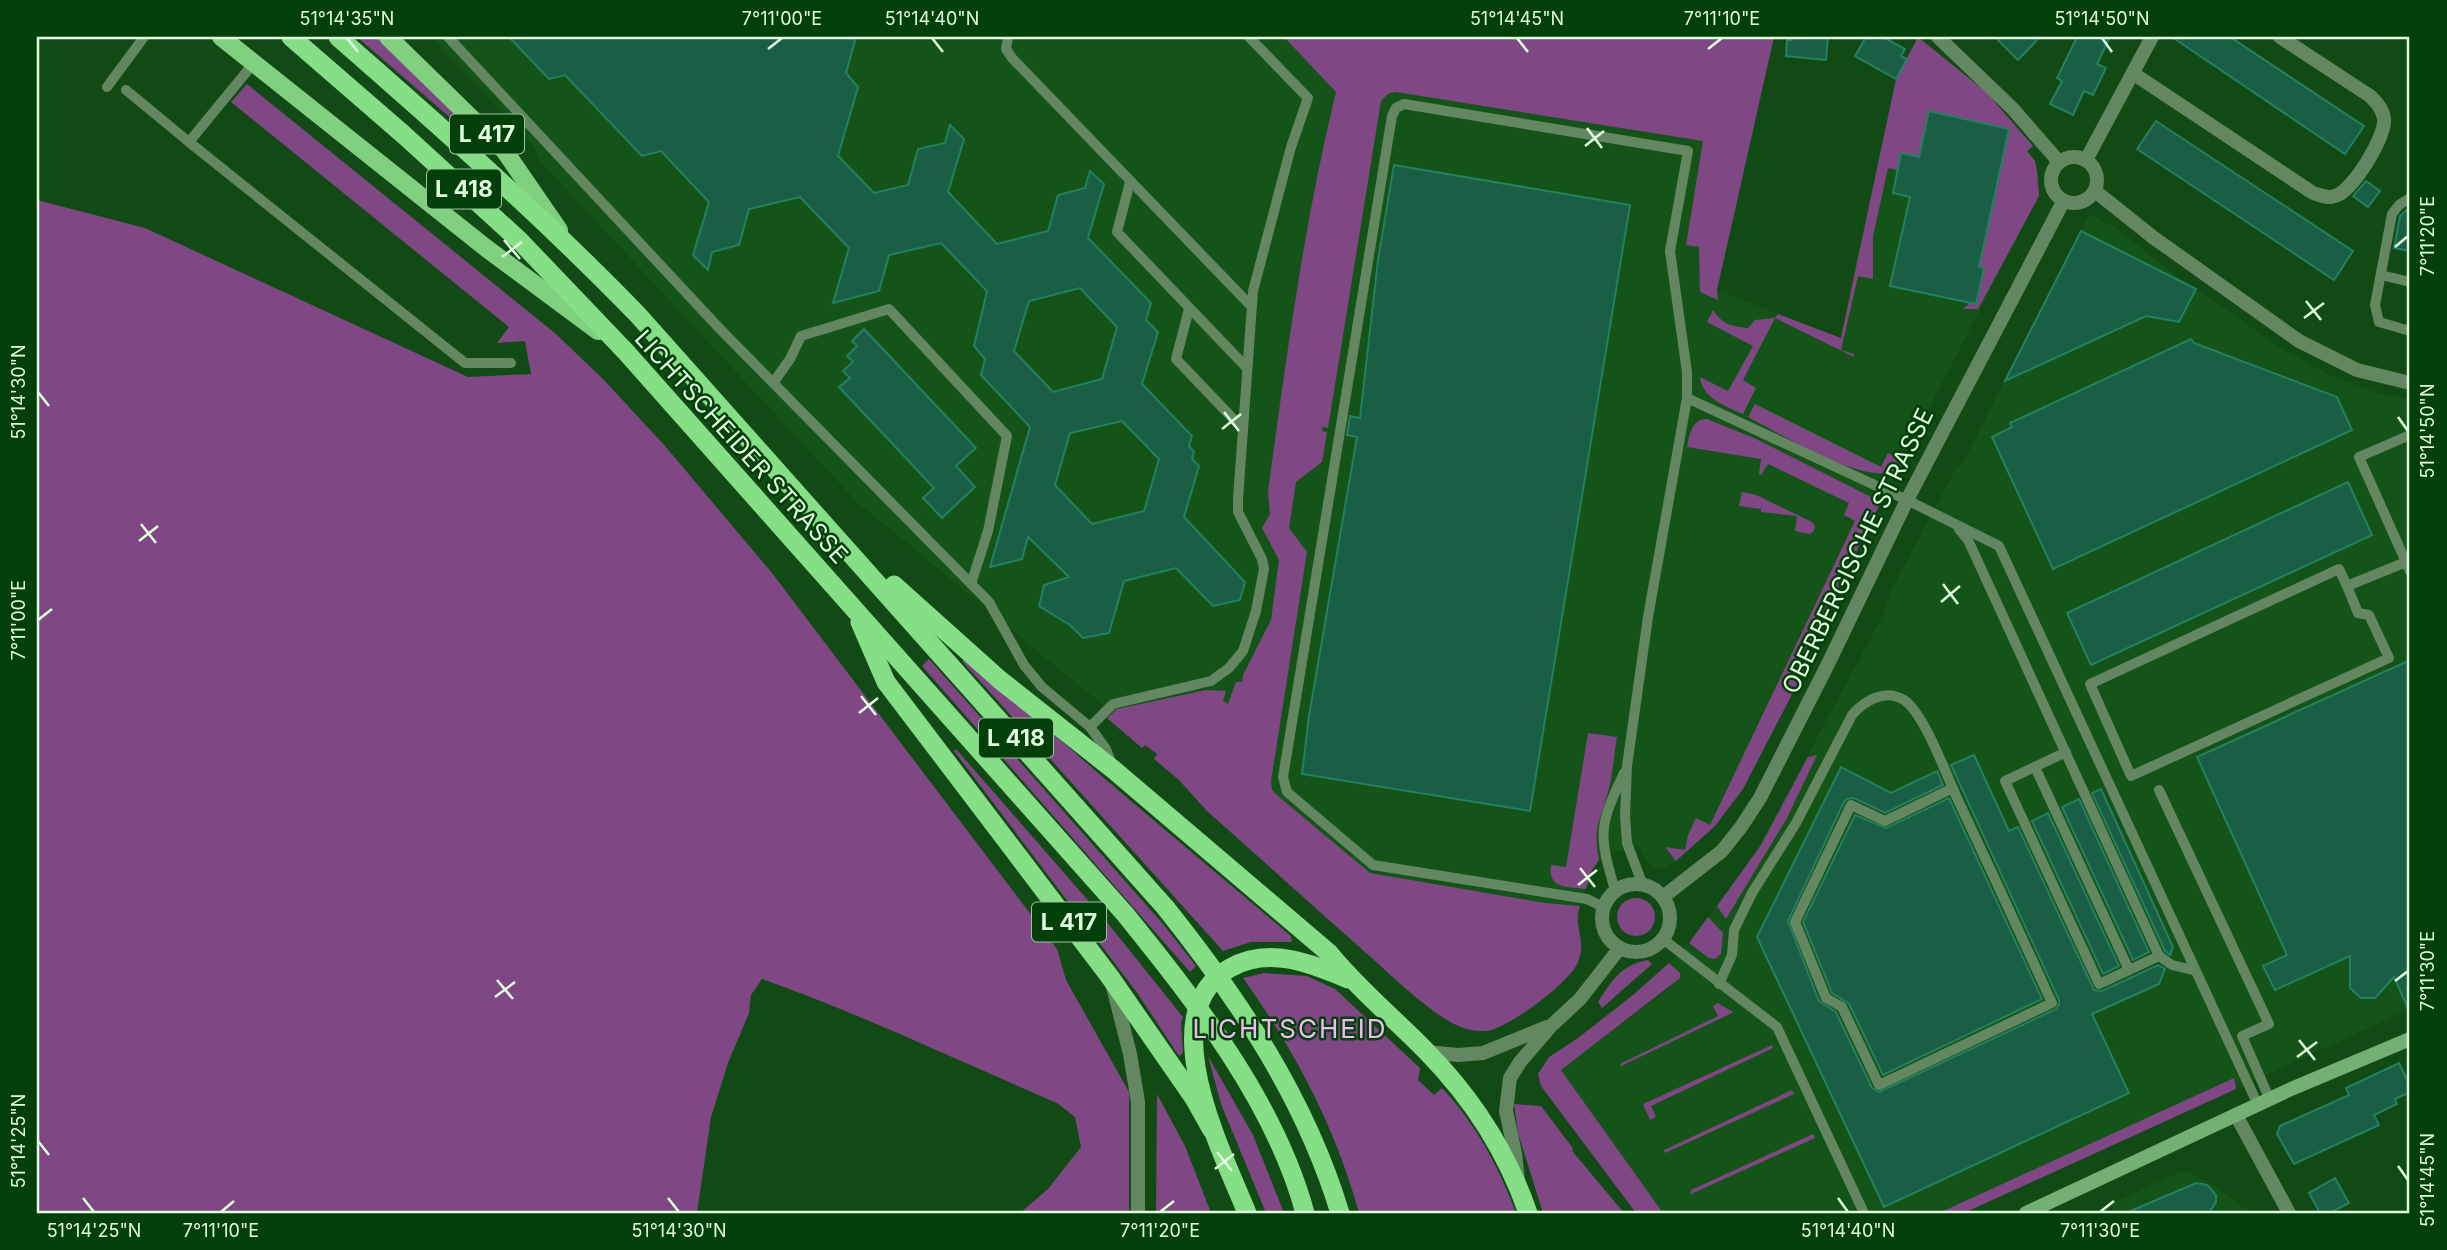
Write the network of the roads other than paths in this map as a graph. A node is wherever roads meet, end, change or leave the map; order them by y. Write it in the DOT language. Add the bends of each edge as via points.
graph roads {
  1 [pos="144,37"];
  2 [pos="221,37"];
  3 [pos="291,37"];
  4 [pos="338,37"];
  5 [pos="388,37"];
  6 [pos="448,37"];
  7 [pos="1008,37"];
  8 [pos="1249,37"];
  9 [pos="1938,37"];
  10 [pos="2152,37"];
  11 [pos="2280,37"];
  12 [pos="253,64"];
  13 [pos="2134,74"];
  14 [pos="107,87"];
  15 [pos="126,90"];
  16 [pos="189,142"];
  17 [pos="2086,160"];
  18 [pos="2059,162"];
  19 [pos="1130,182"];
  20 [pos="2095,191"];
  21 [pos="2410,198"];
  22 [pos="2063,201"];
  23 [pos="569,244"];
  24 [pos="2381,275"];
  25 [pos="2410,282"];
  26 [pos="1251,306"];
  27 [pos="1189,309"];
  28 [pos="2410,331"];
  29 [pos="626,352"];
  30 [pos="511,363"];
  31 [pos="1247,368"];
  32 [pos="773,383"];
  33 [pos="2410,383"];
  34 [pos="1687,398"];
  35 [pos="1241,427"];
  36 [pos="2410,435"];
  37 [pos="1907,500"];
  38 [pos="820,518"];
  39 [pos="1957,526"];
  40 [pos="2408,567"];
  41 [pos="971,584"];
  42 [pos="2347,586"];
  43 [pos="856,611"];
  44 [pos="1090,727"];
  45 [pos="2066,752"];
  46 [pos="1627,766"];
  47 [pos="2035,767"];
  48 [pos="1114,770"];
  49 [pos="1953,788"];
  50 [pos="2159,790"];
  51 [pos="1642,883"];
  52 [pos="1615,890"];
  53 [pos="1663,897"];
  54 [pos="1603,906"];
  55 [pos="1663,939"];
  56 [pos="1619,948"];
  57 [pos="2160,956"];
  58 [pos="2129,970"];
  59 [pos="2193,970"];
  60 [pos="1110,977"];
  61 [pos="1351,981"];
  62 [pos="1720,984"];
  63 [pos="1550,1026"];
  64 [pos="2410,1039"];
  65 [pos="1427,1052"];
  66 [pos="2264,1103"];
  67 [pos="2236,1115"];
  68 [pos="1212,1129"];
  69 [pos="1519,1188"];
  70 [pos="1138,1213"];
  71 [pos="1247,1213"];
  72 [pos="1305,1213"];
  73 [pos="1340,1213"];
  74 [pos="1528,1213"];
  75 [pos="1864,1213"];
  76 [pos="2026,1213"];
  77 [pos="2289,1213"];
  1 -- 14 [label="lane"];
  2 -- 12 [label="main road, LICHTSCHEIDER STRASSE"];
  3 -- 29 [label="highway, L 418" via="519,240"];
  4 -- 23 [label="highway, L 418"];
  5 -- 23 [label="main road, LICHTSCHEIDER STRASSE / L 417" via="504,150"];
  6 -- 32 [label="lane"];
  7 -- 19 [label="lane" via="1006,48 1012,58"];
  8 -- 26 [label="lane" via="1308,98"];
  9 -- 18 [label="street" via="2013,109"];
  10 -- 13 [label="street"];
  11 -- 13 [label="street" via="2370,96 2384,117 2384,130 2353,184 2335,196 2313,193"];
  12 -- 16 [label="lane"];
  12 -- 29 [label="main road, LICHTSCHEIDER STRASSE"];
  13 -- 17 [label="street"];
  15 -- 16 [label="lane"];
  16 -- 30 [label="lane" via="465,363"];
  17 -- 18 [label="street" via="2070,157"];
  17 -- 20 [label="street" via="2096,174"];
  18 -- 22 [label="street" via="2050,180"];
  19 -- 26 [label="lane"];
  19 -- 27 [label="lane" via="1117,232"];
  20 -- 22 [label="street" via="2080,203"];
  20 -- 33 [label="street" via="2300,341 2357,370"];
  21 -- 24 [label="lane" via="2392,214"];
  22 -- 37 [label="street, OBERBERGISCHE STRASSE"];
  23 -- 38 [label="highway, LICHTSCHEIDER STRASSE / L 418"];
  24 -- 25 [label="lane"];
  24 -- 28 [label="lane" via="2375,305 2379,322"];
  26 -- 31 [label="lane"];
  27 -- 31 [label="lane"];
  27 -- 35 [label="lane" via="1176,359"];
  29 -- 43 [label="highway, LICHTSCHEIDER STRASSE / L 418"];
  31 -- 35 [label="lane"];
  32 -- 41 [label="lane"];
  32 -- 41 [label="lane" via="800,336 889,309 1007,436 988,531"];
  34 -- 37 [label="lane"];
  34 -- 46 [label="lane"];
  34 -- 54 [label="lane" via="1670,251 1688,151 1404,104 1396,108 1367,258 1283,777 1287,792 1373,865 1587,899"];
  35 -- 44 [label="lane" via="1238,513 1264,569 1242,651 1211,681 1113,704"];
  36 -- 40 [label="lane" via="2359,457"];
  37 -- 39 [label="lane"];
  37 -- 53 [label="street, OBERBERGISCHE STRASSE" via="1750,814 1716,856"];
  38 -- 48 [label="highway, L 417" via="1000,680"];
  38 -- 73 [label="highway, L 418" via="1208,961 1286,1083 1310,1129"];
  39 -- 45 [label="lane" via="1968,540"];
  39 -- 59 [label="lane" via="1999,546"];
  40 -- 42 [label="lane"];
  41 -- 44 [label="lane" via="989,602 1024,665 1042,687"];
  42 -- 42 [label="lane" via="2339,569 2090,684 2131,776 2389,658 2369,615 2358,613"];
  43 -- 60 [label="highway, L 417" via="886,682"];
  43 -- 72 [label="highway, L 418" via="1180,982 1252,1090"];
  44 -- 48 [label="lane"];
  45 -- 47 [label="lane"];
  45 -- 57 [label="lane"];
  46 -- 51 [label="lane" via="1627,843"];
  46 -- 52 [label="lane" via="1603,827 1602,842"];
  47 -- 58 [label="lane"];
  47 -- 58 [label="lane" via="2005,780 2075,933 2099,984"];
  48 -- 61 [label="highway, L 417" via="1329,953"];
  49 -- 49 [label="lane" via="1885,821 1851,806 1795,922 1826,998 1842,1007 1880,1084 2052,1003"];
  49 -- 62 [label="lane" via="1911,705 1886,695 1861,705 1752,893 1734,930 1732,955"];
  50 -- 66 [label="lane" via="2269,1024 2242,1036"];
  51 -- 52 [label="street"];
  51 -- 53 [label="street"];
  52 -- 54 [label="street"];
  53 -- 55 [label="street" via="1669,926"];
  54 -- 56 [label="street" via="1605,933"];
  55 -- 56 [label="street" via="1644,951"];
  55 -- 62 [label="lane"];
  56 -- 63 [label="street" via="1580,999"];
  57 -- 58 [label="lane"];
  57 -- 59 [label="lane" via="2172,965"];
  59 -- 66 [label="lane"];
  60 -- 68 [label="highway, L 417"];
  60 -- 70 [label="street" via="1138,1102"];
  61 -- 65 [label="highway, L 417"];
  61 -- 68 [label="highway, L 417" via="1302,961 1267,957 1235,965 1206,989 1196,1011 1194,1048 1201,1096"];
  62 -- 75 [label="lane" via="1777,1027"];
  63 -- 65 [label="street" via="1483,1053"];
  63 -- 69 [label="street" via="1514,1070 1507,1090 1506,1111"];
  64 -- 66 [label="main road"];
  65 -- 69 [label="highway, L 417" via="1482,1119"];
  66 -- 67 [label="main road"];
  67 -- 76 [label="main road"];
  67 -- 77 [label="street"];
  68 -- 71 [label="highway, L 417"];
  69 -- 74 [label="highway, L 417"];
}
